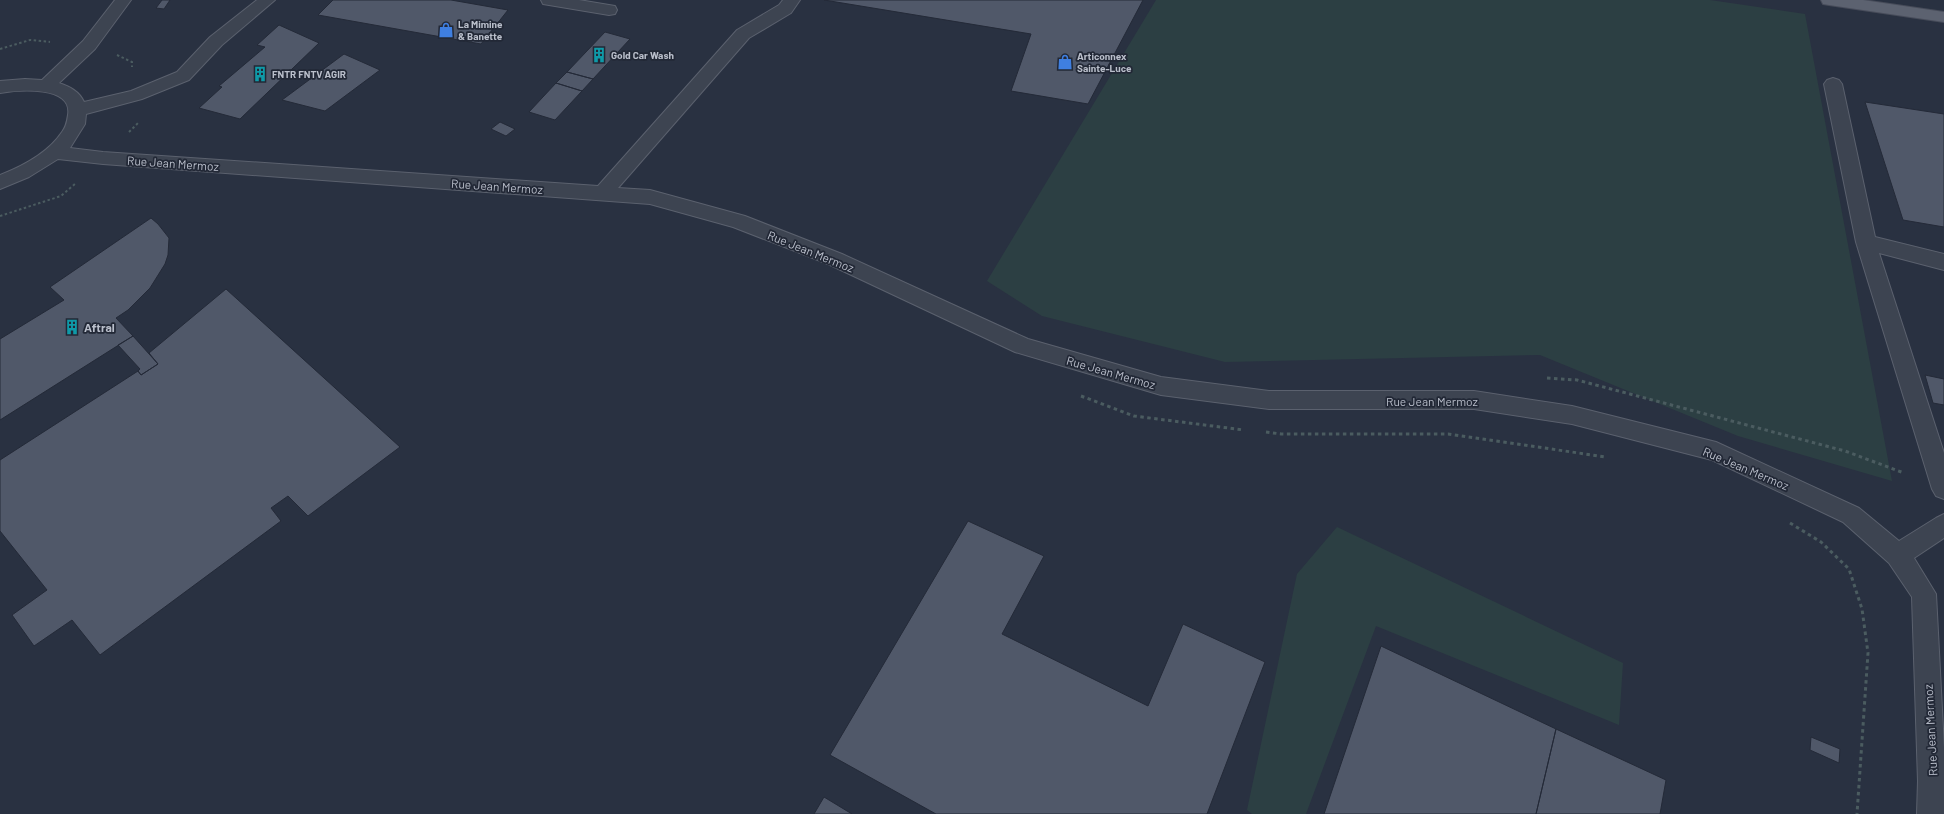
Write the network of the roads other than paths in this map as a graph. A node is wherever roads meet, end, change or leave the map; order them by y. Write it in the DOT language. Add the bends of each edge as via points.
graph roads {
  1 [pos="123,0"];
  2 [pos="267,0"];
  3 [pos="549,0"];
  4 [pos="792,0"];
  5 [pos="1829,0"];
  6 [pos="609,10"];
  7 [pos="1944,17"];
  8 [pos="1832,84"];
  9 [pos="47,85"];
  10 [pos="0,87"];
  11 [pos="78,110"];
  12 [pos="54,152"];
  13 [pos="0,182"];
  14 [pos="602,194"];
  15 [pos="1866,242"];
  16 [pos="1944,262"];
  17 [pos="1937,447"];
  18 [pos="1944,489"];
  19 [pos="1944,525"];
  20 [pos="1898,555"];
  21 [pos="1931,814"];
  1 -- 9 [label="street" via="89,45"];
  2 -- 11 [label="street" via="216,41 183,76 136,95"];
  3 -- 6 [label="street"];
  4 -- 14 [label="street" via="785,9 743,34"];
  5 -- 7 [label="main road"];
  8 -- 15 [label="street"];
  9 -- 10 [label="street"];
  9 -- 11 [label="street" via="63,90 74,99"];
  11 -- 12 [label="street" via="76,124 68,138"];
  12 -- 13 [label="street" via="35,166"];
  12 -- 14 [label="street, Rue Jean Mermoz" via="103,158"];
  14 -- 20 [label="street, Rue Jean Mermoz" via="650,197 738,221 835,259 1022,346 1162,386 1269,400 1474,400 1572,415 1716,452 1851,515"];
  15 -- 16 [label="street"];
  15 -- 17 [label="street"];
  17 -- 18 [label="street"];
  19 -- 20 [label="street"];
  20 -- 21 [label="street, Rue Jean Mermoz" via="1924,594 1932,781"];
}
